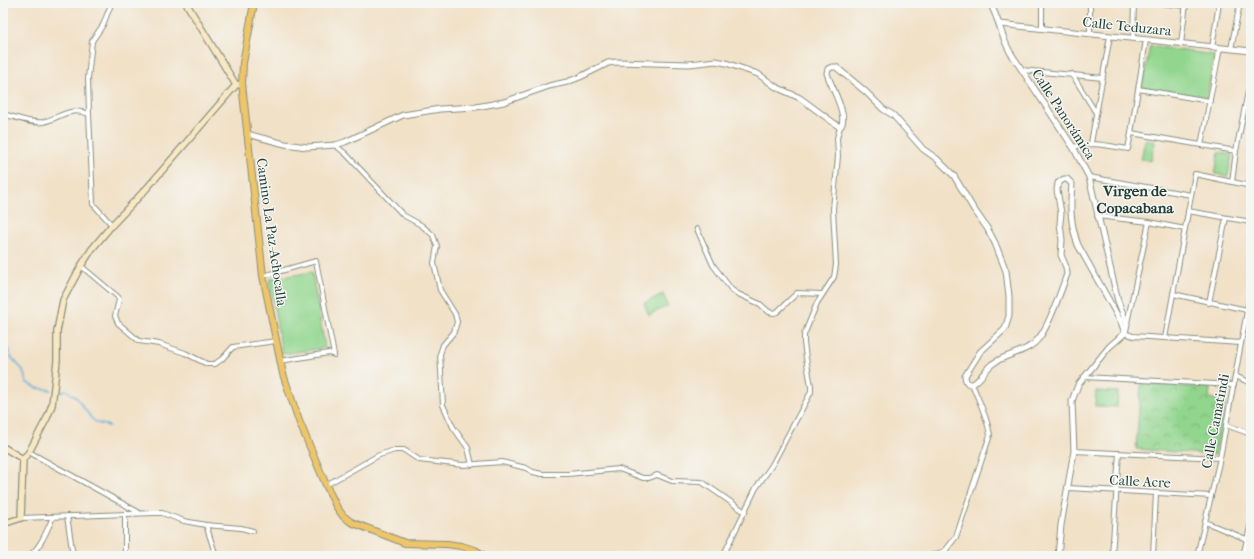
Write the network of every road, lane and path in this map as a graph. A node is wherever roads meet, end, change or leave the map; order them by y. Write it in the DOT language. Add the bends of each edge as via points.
graph roads {
  1 [pos="110,3"];
  2 [pos="186,3"];
  3 [pos="254,3"];
  4 [pos="990,3"];
  5 [pos="1042,3"];
  6 [pos="1090,3"];
  7 [pos="1134,3"];
  8 [pos="1160,3"];
  9 [pos="1219,3"];
  10 [pos="1240,3"];
  11 [pos="1186,5"];
  12 [pos="1251,5"];
  13 [pos="1000,24"];
  14 [pos="1042,29"];
  15 [pos="1090,34"];
  16 [pos="1110,36"];
  17 [pos="1132,38"];
  18 [pos="1146,40"];
  19 [pos="1181,44"];
  20 [pos="1212,48"];
  21 [pos="1220,48"];
  22 [pos="1231,49"];
  23 [pos="1251,51"];
  24 [pos="1022,70"];
  25 [pos="1072,74"];
  26 [pos="1251,77"];
  27 [pos="1103,78"];
  28 [pos="239,85"];
  29 [pos="1138,89"];
  30 [pos="1210,101"];
  31 [pos="3,114"];
  32 [pos="89,114"];
  33 [pos="1096,114"];
  34 [pos="840,126"];
  35 [pos="247,134"];
  36 [pos="1132,134"];
  37 [pos="1091,143"];
  38 [pos="335,145"];
  39 [pos="1201,145"];
  40 [pos="1073,147"];
  41 [pos="1236,151"];
  42 [pos="1089,177"];
  43 [pos="1232,182"];
  44 [pos="1251,186"];
  45 [pos="1191,195"];
  46 [pos="1188,211"];
  47 [pos="1098,216"];
  48 [pos="1226,218"];
  49 [pos="1149,222"];
  50 [pos="1251,222"];
  51 [pos="112,225"];
  52 [pos="698,229"];
  53 [pos="1185,229"];
  54 [pos="81,266"];
  55 [pos="263,276"];
  56 [pos="1251,289"];
  57 [pos="822,294"];
  58 [pos="1174,294"];
  59 [pos="1209,303"];
  60 [pos="1247,310"];
  61 [pos="1127,324"];
  62 [pos="1125,333"];
  63 [pos="1165,338"];
  64 [pos="276,341"];
  65 [pos="1241,343"];
  66 [pos="280,360"];
  67 [pos="1235,376"];
  68 [pos="1084,377"];
  69 [pos="1251,382"];
  70 [pos="972,384"];
  71 [pos="1234,385"];
  72 [pos="1226,425"];
  73 [pos="1251,434"];
  74 [pos="3,447"];
  75 [pos="1074,451"];
  76 [pos="29,452"];
  77 [pos="1119,453"];
  78 [pos="1220,458"];
  79 [pos="23,459"];
  80 [pos="472,465"];
  81 [pos="326,485"];
  82 [pos="1068,488"];
  83 [pos="1116,491"];
  84 [pos="1156,493"];
  85 [pos="1211,496"];
  86 [pos="138,512"];
  87 [pos="745,512"];
  88 [pos="125,514"];
  89 [pos="67,516"];
  90 [pos="53,517"];
  91 [pos="21,518"];
  92 [pos="1205,522"];
  93 [pos="1251,523"];
  94 [pos="3,524"];
  95 [pos="206,525"];
  96 [pos="253,531"];
  97 [pos="1249,540"];
  98 [pos="29,556"];
  99 [pos="73,556"];
  100 [pos="125,556"];
  101 [pos="216,556"];
  102 [pos="485,556"];
  103 [pos="723,556"];
  104 [pos="930,556"];
  105 [pos="1058,556"];
  106 [pos="1112,556"];
  107 [pos="1153,556"];
  108 [pos="1196,556"];
  109 [pos="1243,556"];
  1 -- 32 [label="street" via="103,25 92,41 88,78"];
  2 -- 28 [label="main road"];
  3 -- 28 [label="main road, Camino La Paz-Achocalla"];
  4 -- 13 [label="street, Calle Panorámica"];
  5 -- 14 [label="street"];
  6 -- 15 [label="street"];
  7 -- 17 [label="street"];
  8 -- 11 [label="street"];
  9 -- 20 [label="street"];
  10 -- 12 [label="street"];
  10 -- 22 [label="street"];
  11 -- 19 [label="street"];
  13 -- 14 [label="street, Calle Teduzara"];
  13 -- 24 [label="street, Calle Panorámica" via="1005,42"];
  14 -- 15 [label="street, Calle Teduzara"];
  15 -- 16 [label="street, Calle Teduzara"];
  16 -- 17 [label="street, Calle Teduzara"];
  16 -- 27 [label="street"];
  17 -- 18 [label="street, Calle Teduzara"];
  18 -- 19 [label="street, Calle Teduzara"];
  18 -- 29 [label="street"];
  19 -- 20 [label="street, Calle Teduzara"];
  20 -- 21 [label="street, Calle Teduzara"];
  21 -- 22 [label="street, Calle Teduzara"];
  21 -- 30 [label="street"];
  22 -- 23 [label="street, Calle Teduzara"];
  24 -- 25 [label="street"];
  24 -- 40 [label="street, Calle Panorámica"];
  25 -- 27 [label="street"];
  25 -- 33 [label="street"];
  26 -- 41 [label="street"];
  27 -- 33 [label="street"];
  28 -- 35 [label="main road, Camino La Paz-Achocalla"];
  28 -- 51 [label="main road"];
  29 -- 30 [label="street"];
  29 -- 36 [label="street"];
  30 -- 39 [label="street"];
  31 -- 32 [label="street" via="33,122 43,122 64,113 82,111"];
  32 -- 51 [label="street" via="93,204"];
  33 -- 37 [label="street"];
  34 -- 38 [label="street" via="800,98 776,87 758,74 726,63 616,62 608,63 567,82 504,102 403,116"];
  34 -- 57 [label="street" via="833,209 836,265 834,277"];
  34 -- 70 [label="street" via="844,118 827,73 832,67 836,67 893,115 923,149 954,176 996,244 1006,271 1009,316 1005,329 980,352 965,376 965,381"];
  35 -- 38 [label="street" via="307,147"];
  35 -- 55 [label="main road, Camino La Paz-Achocalla"];
  36 -- 37 [label="street" via="1128,149"];
  36 -- 39 [label="street"];
  37 -- 40 [label="street"];
  38 -- 80 [label="street" via="403,215 422,225 433,235 437,246 434,263 440,290 457,322 454,332 443,345 440,354 443,405 453,427 468,448"];
  39 -- 41 [label="street"];
  40 -- 42 [label="street, Calle Panorámica"];
  41 -- 43 [label="street"];
  42 -- 45 [label="street"];
  42 -- 47 [label="street, Calle Panorámica"];
  43 -- 44 [label="street"];
  43 -- 45 [label="street" via="1195,174"];
  45 -- 46 [label="street"];
  46 -- 48 [label="street"];
  46 -- 53 [label="street"];
  47 -- 49 [label="street"];
  47 -- 61 [label="street, Calle Panorámica" via="1118,301"];
  48 -- 50 [label="street"];
  48 -- 59 [label="street"];
  49 -- 53 [label="street"];
  49 -- 61 [label="street"];
  51 -- 54 [label="main road"];
  52 -- 57 [label="street" via="713,265 731,289 760,304 769,312 777,312 797,293"];
  53 -- 58 [label="street"];
  54 -- 64 [label="street" via="118,296 115,316 118,323 139,341 160,344 207,364 215,364 233,348"];
  54 -- 76 [label="main road" via="63,300 57,331 52,406"];
  55 -- 64 [label="main road, Camino La Paz-Achocalla"];
  55 -- 66 [label="street" via="316,261 334,355 329,353"];
  56 -- 60 [label="street, Calle Camatindi"];
  57 -- 87 [label="street" via="804,335 811,392"];
  58 -- 59 [label="street"];
  58 -- 63 [label="street"];
  59 -- 60 [label="street"];
  60 -- 65 [label="street, Calle Camatindi"];
  61 -- 62 [label="street"];
  62 -- 63 [label="street"];
  62 -- 68 [label="street" via="1109,347"];
  62 -- 70 [label="street" via="1078,245 1070,215 1072,184 1068,179 1064,179 1058,183 1057,190 1061,213 1061,255 1067,274 1049,318 1034,344 991,364"];
  63 -- 65 [label="street"];
  64 -- 66 [label="main road, Camino La Paz-Achocalla"];
  65 -- 67 [label="street, Calle Camatindi"];
  66 -- 81 [label="main road, Camino La Paz-Achocalla" via="299,421"];
  67 -- 69 [label="street"];
  67 -- 71 [label="street, Calle Camatindi"];
  68 -- 71 [label="street"];
  68 -- 75 [label="street" via="1072,402"];
  70 -- 104 [label="street" via="984,410 990,435 956,537 945,551"];
  71 -- 72 [label="street, Calle Camatindi"];
  72 -- 73 [label="street"];
  72 -- 78 [label="street, Calle Camatindi"];
  74 -- 79 [label="main road"];
  75 -- 77 [label="street"];
  75 -- 82 [label="street"];
  76 -- 79 [label="main road"];
  76 -- 86 [label="street"];
  77 -- 78 [label="street"];
  77 -- 83 [label="street"];
  78 -- 85 [label="street, Calle Camatindi"];
  79 -- 91 [label="main road"];
  80 -- 81 [label="street" via="419,460 404,450 395,450 379,455"];
  80 -- 87 [label="street" via="502,462 542,474 619,470 643,478 658,475 672,481 702,482"];
  81 -- 102 [label="main road, Camino La Paz-Achocalla" via="343,516 362,527 405,543 461,546"];
  82 -- 83 [label="street, Calle Acre"];
  82 -- 105 [label="street"];
  83 -- 84 [label="street, Calle Acre"];
  83 -- 106 [label="street"];
  84 -- 85 [label="street, Calle Acre"];
  84 -- 107 [label="street"];
  85 -- 92 [label="street, Calle Camatindi"];
  86 -- 88 [label="street"];
  86 -- 95 [label="street" via="162,513"];
  87 -- 103 [label="street"];
  88 -- 89 [label="street"];
  88 -- 100 [label="street"];
  89 -- 90 [label="street"];
  89 -- 99 [label="street"];
  90 -- 91 [label="street"];
  90 -- 98 [label="street" via="44,537"];
  91 -- 94 [label="main road"];
  92 -- 97 [label="street"];
  92 -- 108 [label="street, Calle Camatindi"];
  93 -- 97 [label="street"];
  95 -- 96 [label="street"];
  95 -- 101 [label="street"];
  97 -- 109 [label="street"];
}
